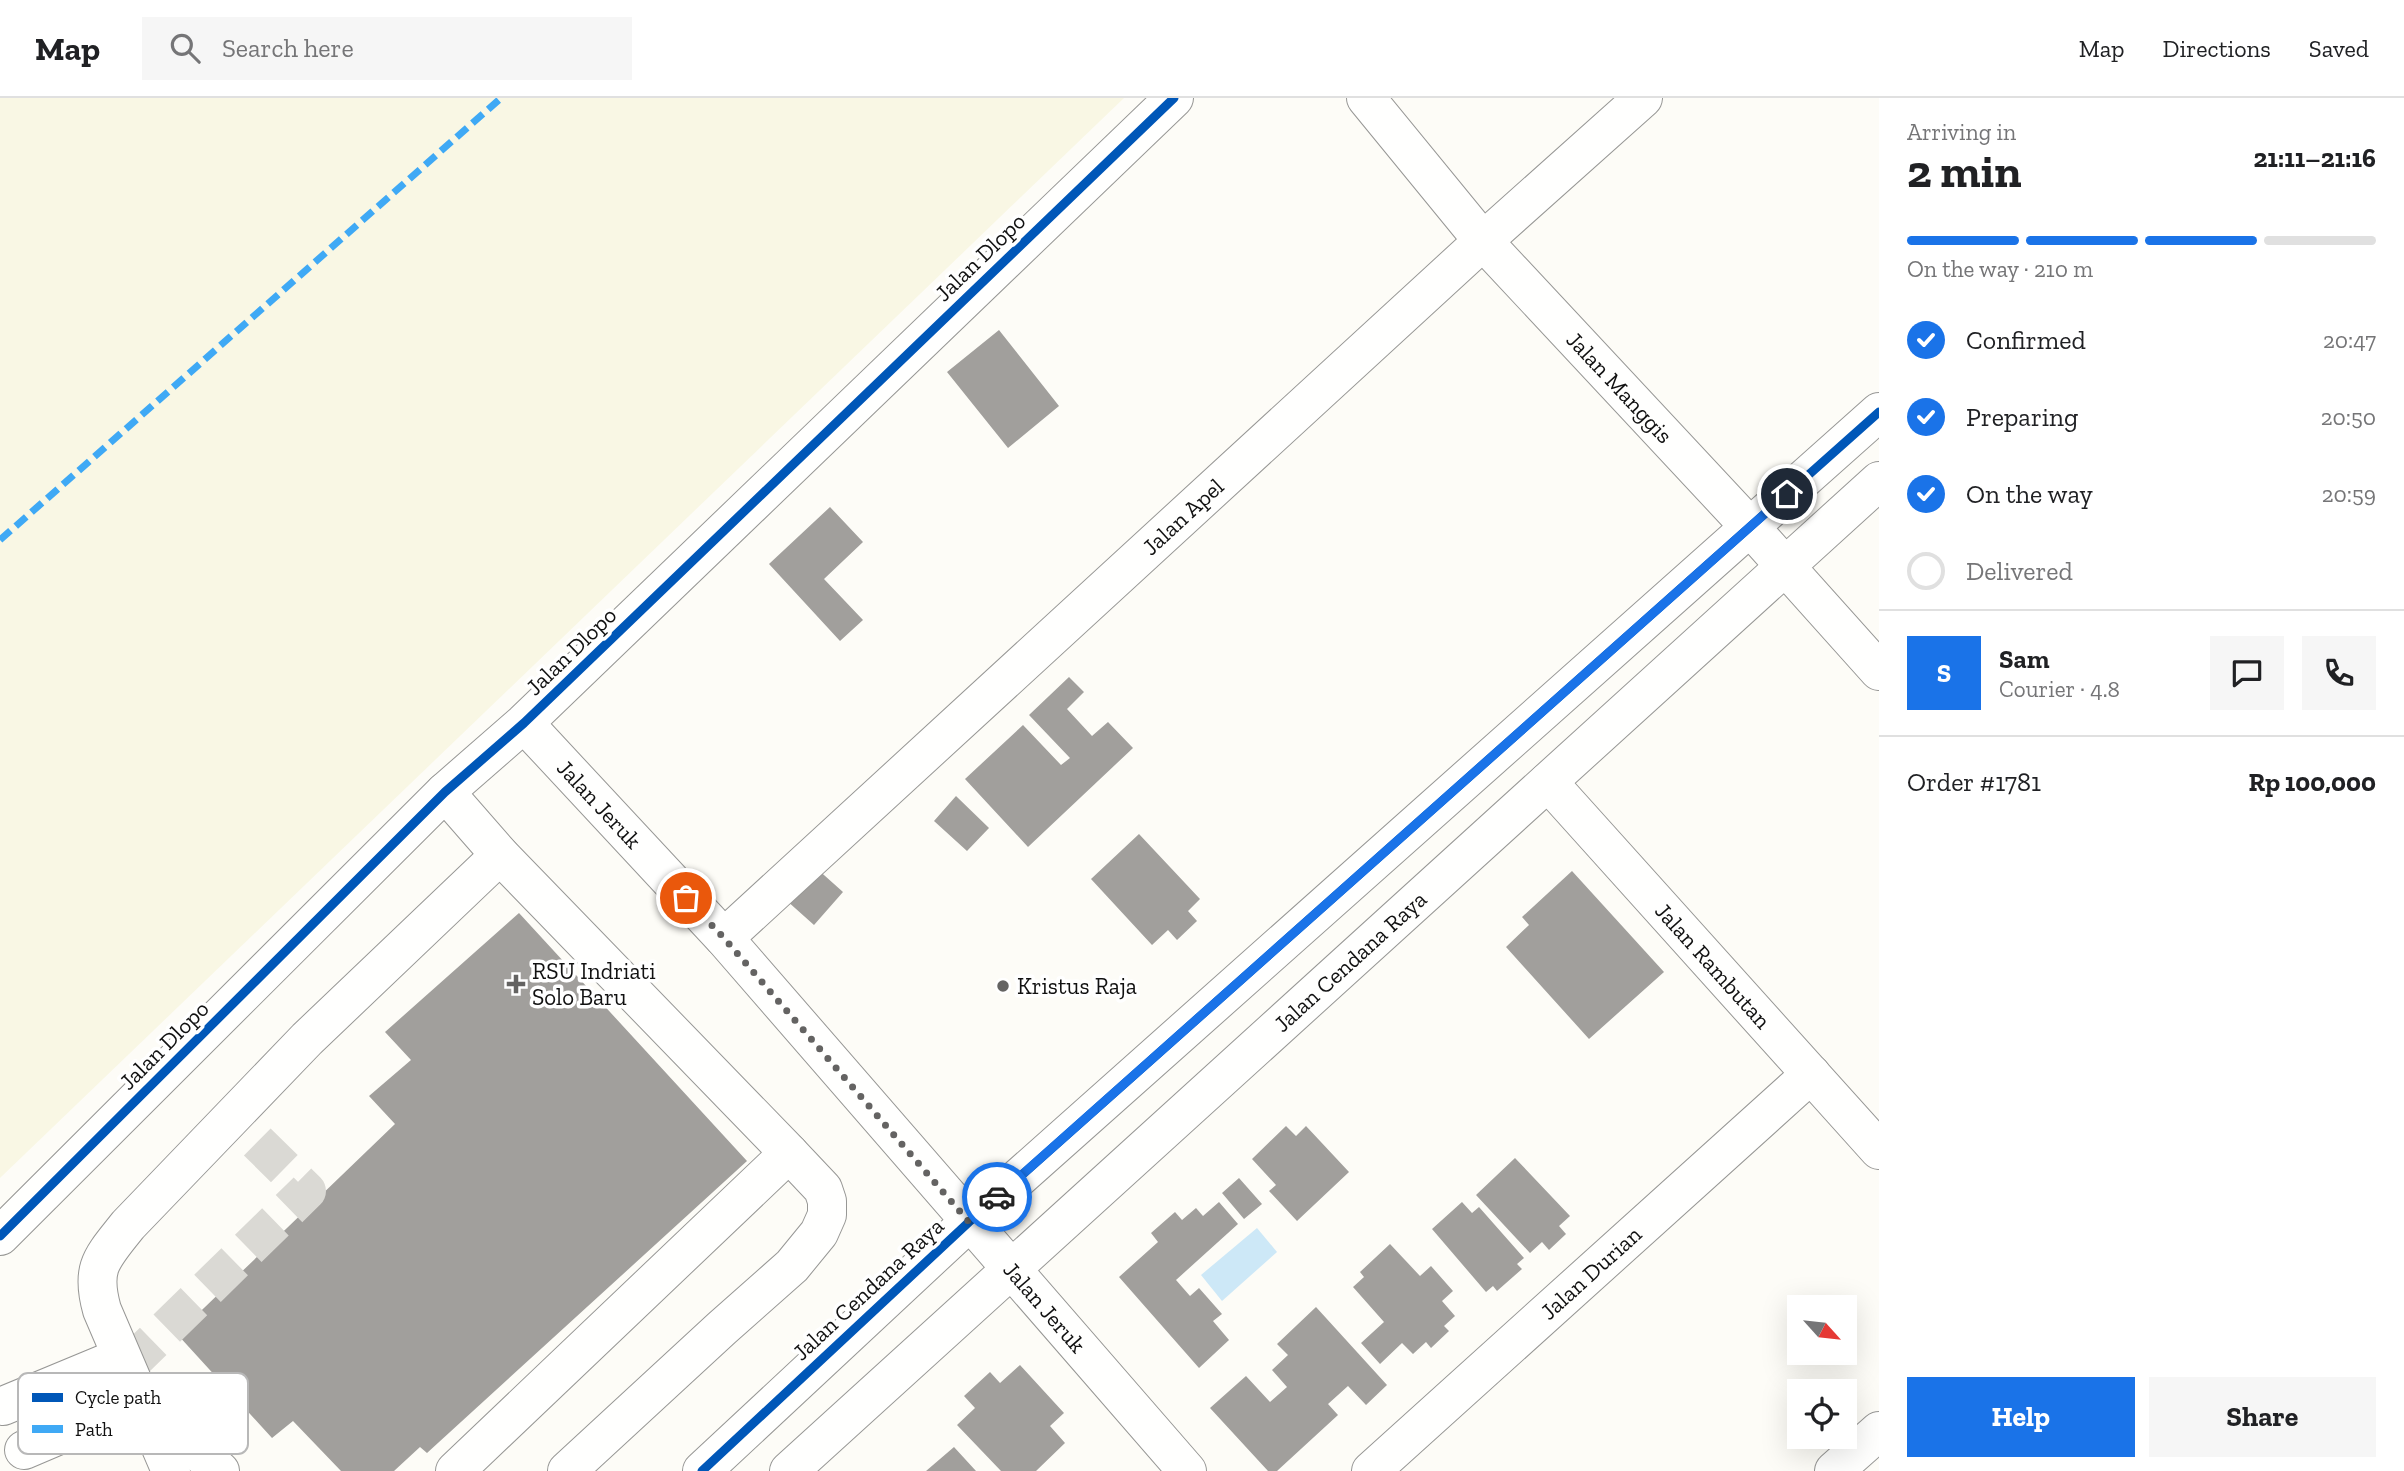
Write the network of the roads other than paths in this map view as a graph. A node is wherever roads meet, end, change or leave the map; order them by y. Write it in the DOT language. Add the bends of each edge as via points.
graph roads {
  1 [pos="1174,98"];
  2 [pos="1366,98"];
  3 [pos="1643,98"];
  4 [pos="1483,241"];
  5 [pos="1879,412"];
  6 [pos="1879,481"];
  7 [pos="1750,527"];
  8 [pos="1785,566"];
  9 [pos="1879,671"];
  10 [pos="537,736"];
  11 [pos="1548,782"];
  12 [pos="445,792"];
  13 [pos="500,855"];
  14 [pos="724,938"];
  15 [pos="1811,1074"];
  16 [pos="1879,1150"];
  17 [pos="789,1153"];
  18 [pos="969,1222"];
  19 [pos="0,1236"];
  20 [pos="1011,1269"];
  21 [pos="121,1357"];
  22 [pos="80,1373"];
  23 [pos="128,1373"];
  24 [pos="2,1403"];
  25 [pos="1879,1431"];
  26 [pos="18,1437"];
  27 [pos="163,1454"];
  28 [pos="200,1454"];
  29 [pos="462,1469"];
  30 [pos="171,1471"];
  31 [pos="220,1471"];
  32 [pos="567,1471"];
  33 [pos="702,1471"];
  34 [pos="789,1471"];
  35 [pos="1187,1471"];
  36 [pos="1371,1471"];
  37 [pos="1834,1471"];
  1 -- 12 [label="street, Jalan Dlopo" via="524,723"];
  2 -- 4 [label="street, Jalan Manggis"];
  3 -- 4 [label="street, Jalan Apel"];
  4 -- 7 [label="street, Jalan Manggis"];
  4 -- 14 [label="street, Jalan Apel"];
  5 -- 7 [label="street, Jalan Cendana Raya"];
  6 -- 8 [label="street, Jalan Cendana Raya"];
  7 -- 8 [label="street, Jalan Manggis"];
  7 -- 18 [label="street, Jalan Cendana Raya"];
  8 -- 9 [label="street, Jalan Manggis"];
  8 -- 11 [label="street, Jalan Cendana Raya"];
  10 -- 14 [label="street, Jalan Jeruk"];
  11 -- 15 [label="street, Jalan Rambutan"];
  11 -- 20 [label="street, Jalan Cendana Raya"];
  12 -- 13 [label="street"];
  12 -- 19 [label="street, Jalan Dlopo"];
  13 -- 17 [label="street"];
  13 -- 21 [label="street" via="307,1039 103,1256 95,1285"];
  14 -- 18 [label="street, Jalan Jeruk"];
  15 -- 16 [label="street, Jalan Rambutan"];
  15 -- 36 [label="street, Jalan Durian"];
  17 -- 29 [label="street"];
  17 -- 32 [label="street" via="823,1189 827,1215 820,1233 792,1266"];
  18 -- 20 [label="street, Jalan Jeruk"];
  18 -- 33 [label="street, Jalan Cendana Raya"];
  20 -- 34 [label="street, Jalan Cendana Raya"];
  20 -- 35 [label="street, Jalan Jeruk"];
  21 -- 22 [label="street"];
  21 -- 23 [label="street"];
  24 -- 26 [label="street"];
  25 -- 37 [label="street"];
  27 -- 30 [label="street"];
  28 -- 31 [label="street"];
}
